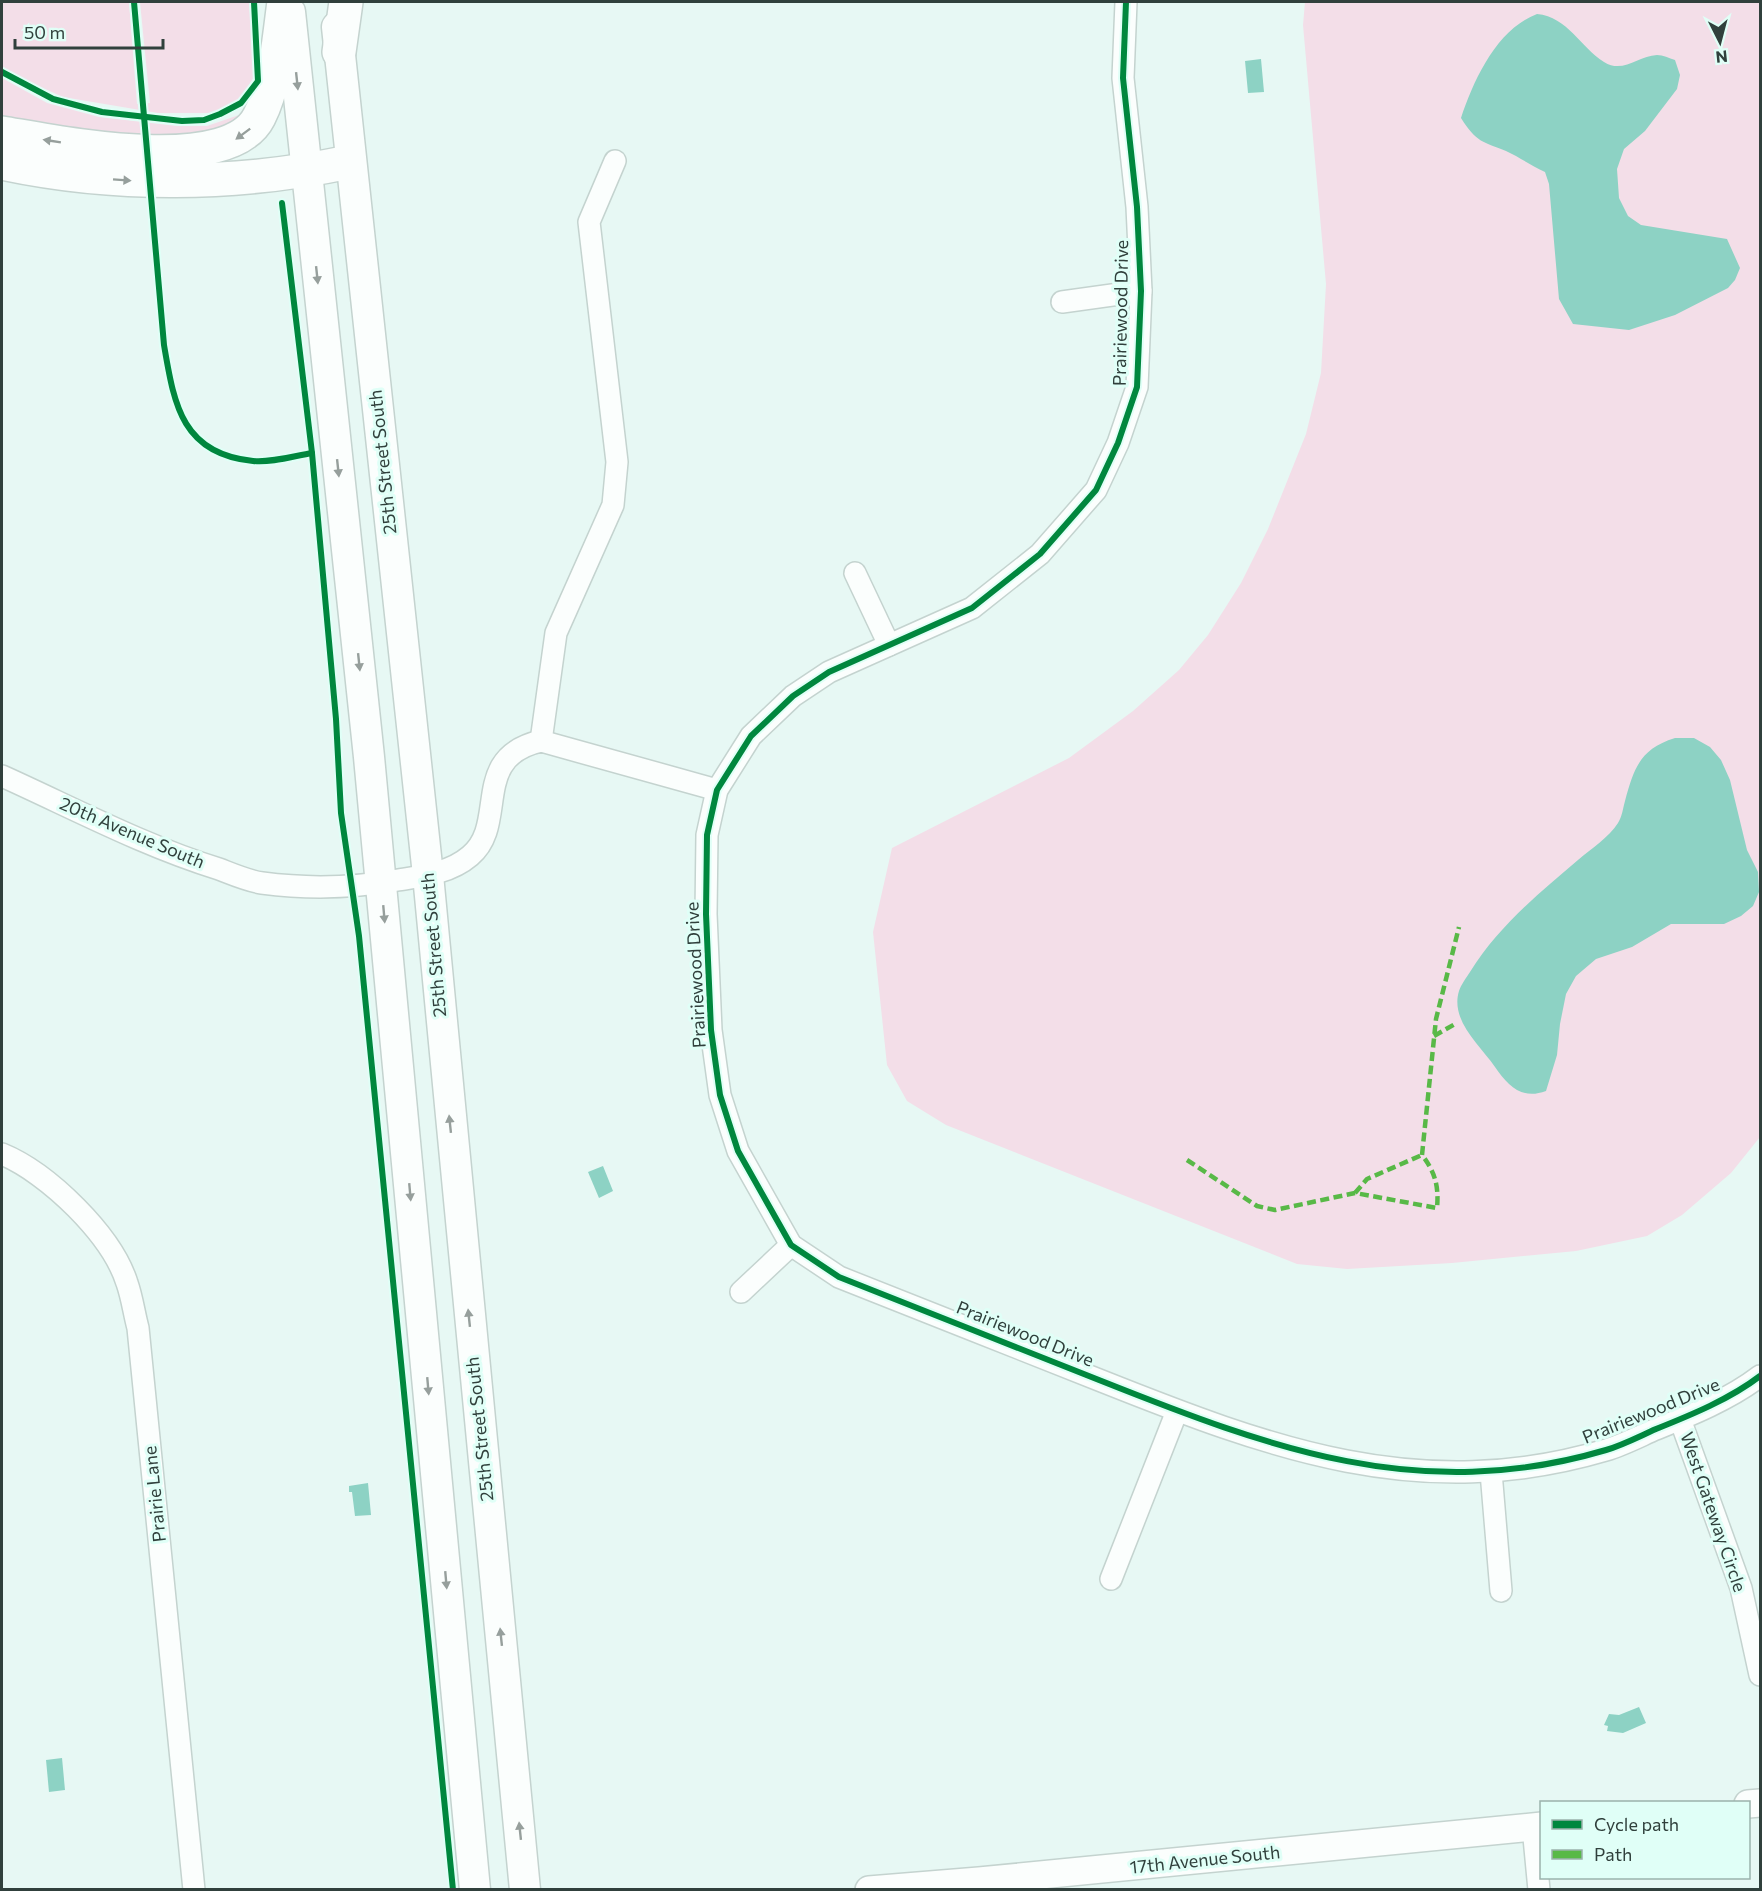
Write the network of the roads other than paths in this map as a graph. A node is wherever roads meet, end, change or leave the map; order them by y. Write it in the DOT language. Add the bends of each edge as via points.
graph roads {
  1 [pos="284,2"];
  2 [pos="289,2"];
  3 [pos="334,2"];
  4 [pos="346,2"];
  5 [pos="1126,2"];
  6 [pos="339,52"];
  7 [pos="2,133"];
  8 [pos="615,161"];
  9 [pos="349,162"];
  10 [pos="2,163"];
  11 [pos="306,171"];
  12 [pos="1141,291"];
  13 [pos="1062,302"];
  14 [pos="855,573"];
  15 [pos="890,645"];
  16 [pos="541,741"];
  17 [pos="2,776"];
  18 [pos="717,789"];
  19 [pos="428,875"];
  20 [pos="381,883"];
  21 [pos="2,1154"];
  22 [pos="791,1245"];
  23 [pos="741,1292"];
  24 [pos="1761,1376"];
  25 [pos="1177,1411"];
  26 [pos="1680,1419"];
  27 [pos="1491,1472"];
  28 [pos="1111,1579"];
  29 [pos="1501,1591"];
  30 [pos="1761,1675"];
  31 [pos="1537,1826"];
  32 [pos="980,1885"];
  33 [pos="194,1890"];
  34 [pos="475,1890"];
  35 [pos="525,1890"];
  36 [pos="869,1890"];
  37 [pos="1539,1890"];
  1 -- 7 [label="highway, one-way" via="276,61 259,118 244,136 215,148 163,152 99,148"];
  2 -- 11 [label="main road, one-way"];
  3 -- 6 [label="main road, 25th Street South"];
  4 -- 6 [label="highway"];
  5 -- 12 [label="street, Prairiewood Drive" via="1123,78 1137,207"];
  6 -- 9 [label="main road, 25th Street South"];
  8 -- 16 [label="street" via="589,222 617,462 614,505 556,633"];
  9 -- 11 [label="highway"];
  9 -- 19 [label="main road, 25th Street South"];
  10 -- 11 [label="highway, one-way" via="55,174 128,181"];
  11 -- 20 [label="main road, one-way"];
  12 -- 13 [label="street, Prairiewood Drive"];
  12 -- 15 [label="street, Prairiewood Drive" via="1137,387 1118,443 1096,490 1040,554 972,608"];
  14 -- 15 [label="street"];
  15 -- 18 [label="street, Prairiewood Drive" via="829,672 793,696 751,736"];
  16 -- 18 [label="street"];
  16 -- 19 [label="street, 20th Avenue South" via="522,745 503,760 484,833 472,854 456,866"];
  17 -- 20 [label="street, 20th Avenue South" via="178,857 260,883 331,887"];
  18 -- 22 [label="street, Prairiewood Drive" via="707,835 706,914 711,1030 720,1095 738,1151"];
  19 -- 20 [label="street, 20th Avenue South"];
  35 -- 19 [label="main road, 25th Street South, one-way"];
  20 -- 34 [label="main road, one-way"];
  21 -- 33 [label="street, Prairie Lane" via="58,1189 105,1243 127,1281 140,1351"];
  22 -- 23 [label="street"];
  22 -- 25 [label="street, Prairiewood Drive" via="839,1277"];
  24 -- 26 [label="street, Prairiewood Drive"];
  25 -- 27 [label="street, Prairiewood Drive" via="1280,1447 1387,1469"];
  25 -- 28 [label="street"];
  26 -- 27 [label="street, Prairiewood Drive" via="1608,1449 1568,1460"];
  26 -- 30 [label="street, West Gateway Circle" via="1741,1588"];
  27 -- 29 [label="street"];
  31 -- 32 [label="street, 17th Avenue South"];
  31 -- 37 [label="street"];
  32 -- 36 [label="street, 17th Avenue South"];
}
